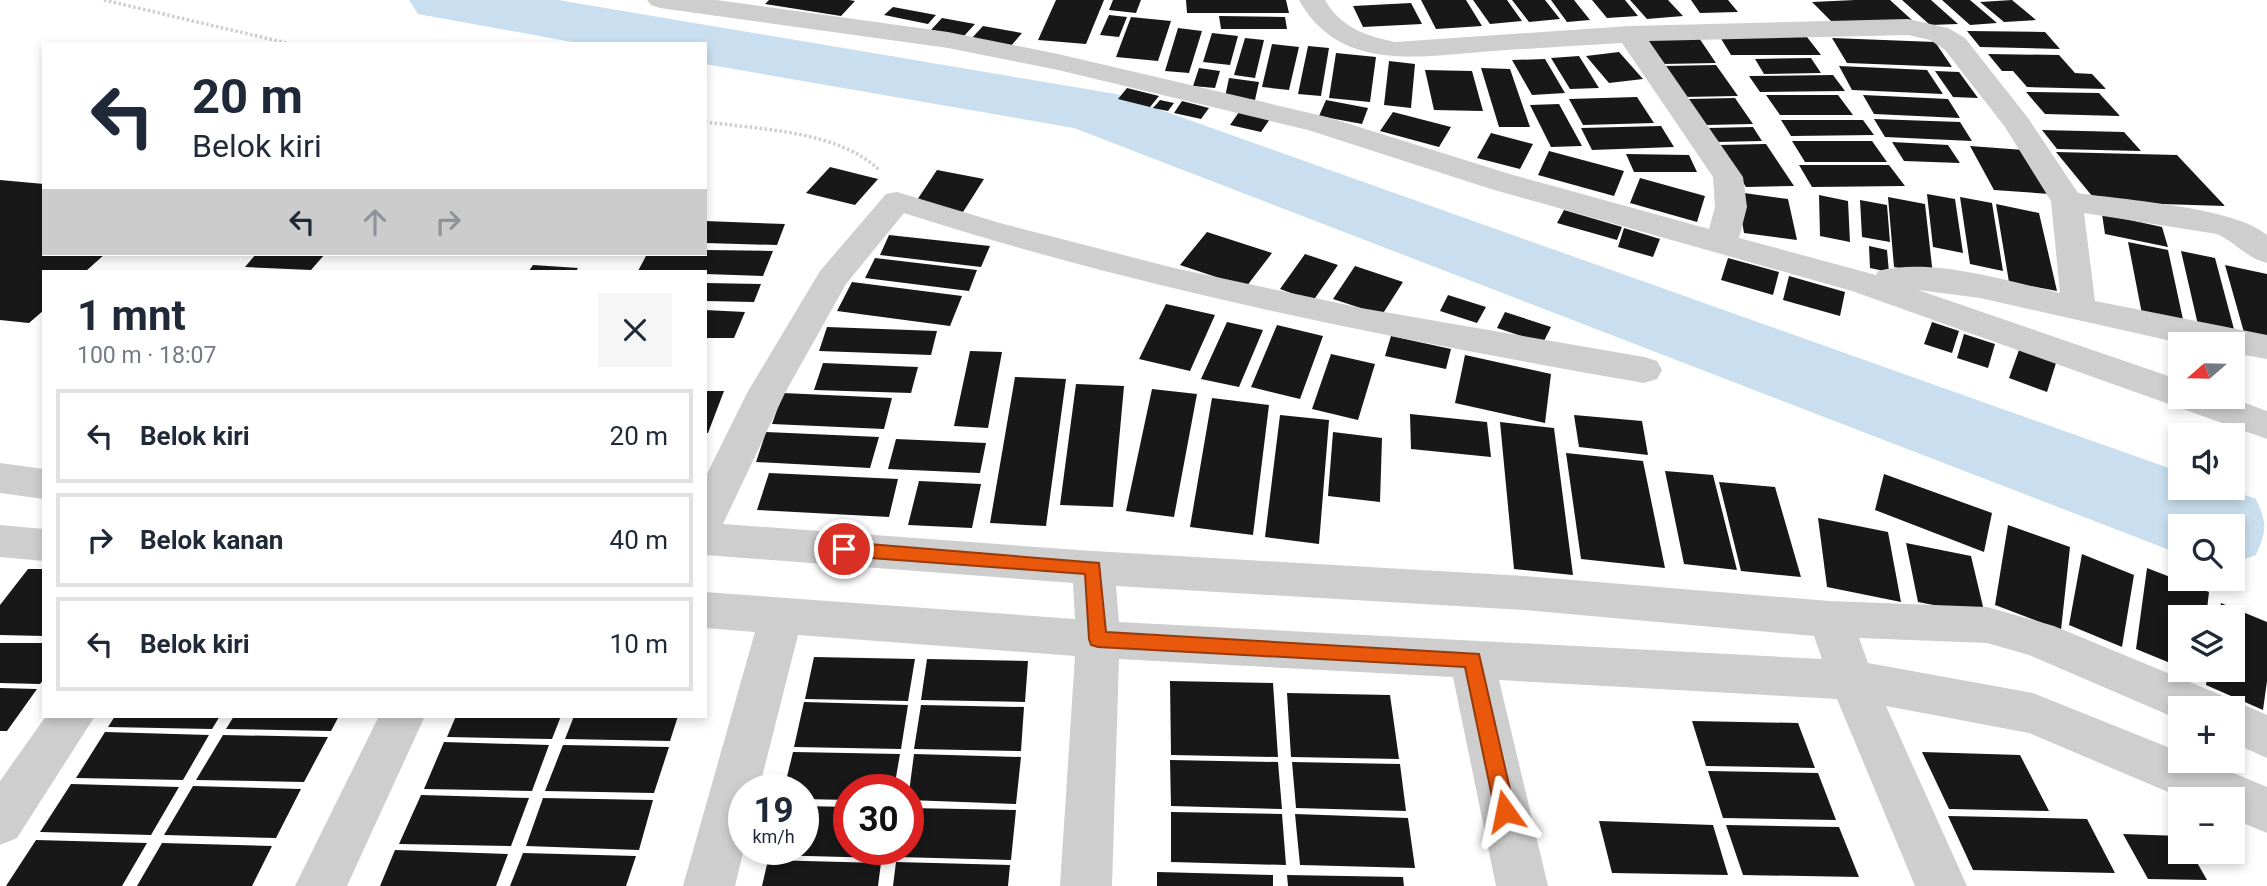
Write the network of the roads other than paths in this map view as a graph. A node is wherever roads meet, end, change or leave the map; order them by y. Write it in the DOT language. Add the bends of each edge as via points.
graph roads {
  1 [pos="660,0"];
  2 [pos="1312,0"];
  3 [pos="1752,0"];
  4 [pos="1776,29"];
  5 [pos="1630,34"];
  6 [pos="2067,201"];
  7 [pos="1722,242"];
  8 [pos="2267,253"];
  9 [pos="1864,283"];
  10 [pos="2079,308"];
  11 [pos="2267,347"];
  12 [pos="1644,370"];
  13 [pos="2168,390"];
  14 [pos="2225,410"];
  15 [pos="2267,425"];
  16 [pos="0,478"];
  17 [pos="42,484"];
  18 [pos="707,515"];
  19 [pos="707,539"];
  20 [pos="0,541"];
  21 [pos="42,545"];
  22 [pos="1093,568"];
  23 [pos="707,610"];
  24 [pos="781,617"];
  25 [pos="1830,619"];
  26 [pos="1098,639"];
  27 [pos="1472,660"];
  28 [pos="1852,680"];
  29 [pos="2174,696"];
  30 [pos="71,718"];
  31 [pos="401,718"];
  32 [pos="2245,727"];
  33 [pos="2267,737"];
  34 [pos="2266,810"];
  35 [pos="0,822"];
  36 [pos="321,886"];
  37 [pos="709,886"];
  38 [pos="1086,886"];
  39 [pos="1522,886"];
  40 [pos="1941,886"];
  1 -- 7 [label="street" via="863,17 1317,123 1502,182"];
  2 -- 5 [label="street" via="1335,31 1395,50"];
  3 -- 4 [label="street"];
  4 -- 5 [label="street"];
  4 -- 6 [label="street" via="1908,27 1948,38 2018,124"];
  5 -- 7 [label="street" via="1728,177 1731,207"];
  6 -- 8 [label="street" via="2225,225 2247,234"];
  6 -- 10 [label="street"];
  7 -- 9 [label="street"];
  9 -- 10 [label="street" via="1907,278 1938,281"];
  9 -- 13 [label="street"];
  10 -- 11 [label="street" via="2195,336"];
  12 -- 18 [label="street" via="1250,298 972,226 897,201 832,279 766,393"];
  14 -- 15 [label="street"];
  16 -- 17 [label="street"];
  19 -- 22 [label="street"];
  20 -- 21 [label="street"];
  22 -- 25 [label="street" via="1524,593"];
  22 -- 26 [label="street"];
  23 -- 24 [label="street"];
  24 -- 26 [label="street"];
  24 -- 37 [label="street"];
  25 -- 28 [label="street"];
  25 -- 29 [label="street" via="1987,625 2038,639"];
  26 -- 27 [label="street"];
  26 -- 38 [label="street"];
  27 -- 28 [label="street"];
  27 -- 39 [label="street"];
  28 -- 34 [label="street" via="2033,713"];
  28 -- 40 [label="street"];
  30 -- 35 [label="street"];
  31 -- 36 [label="street"];
  32 -- 33 [label="street"];
}
